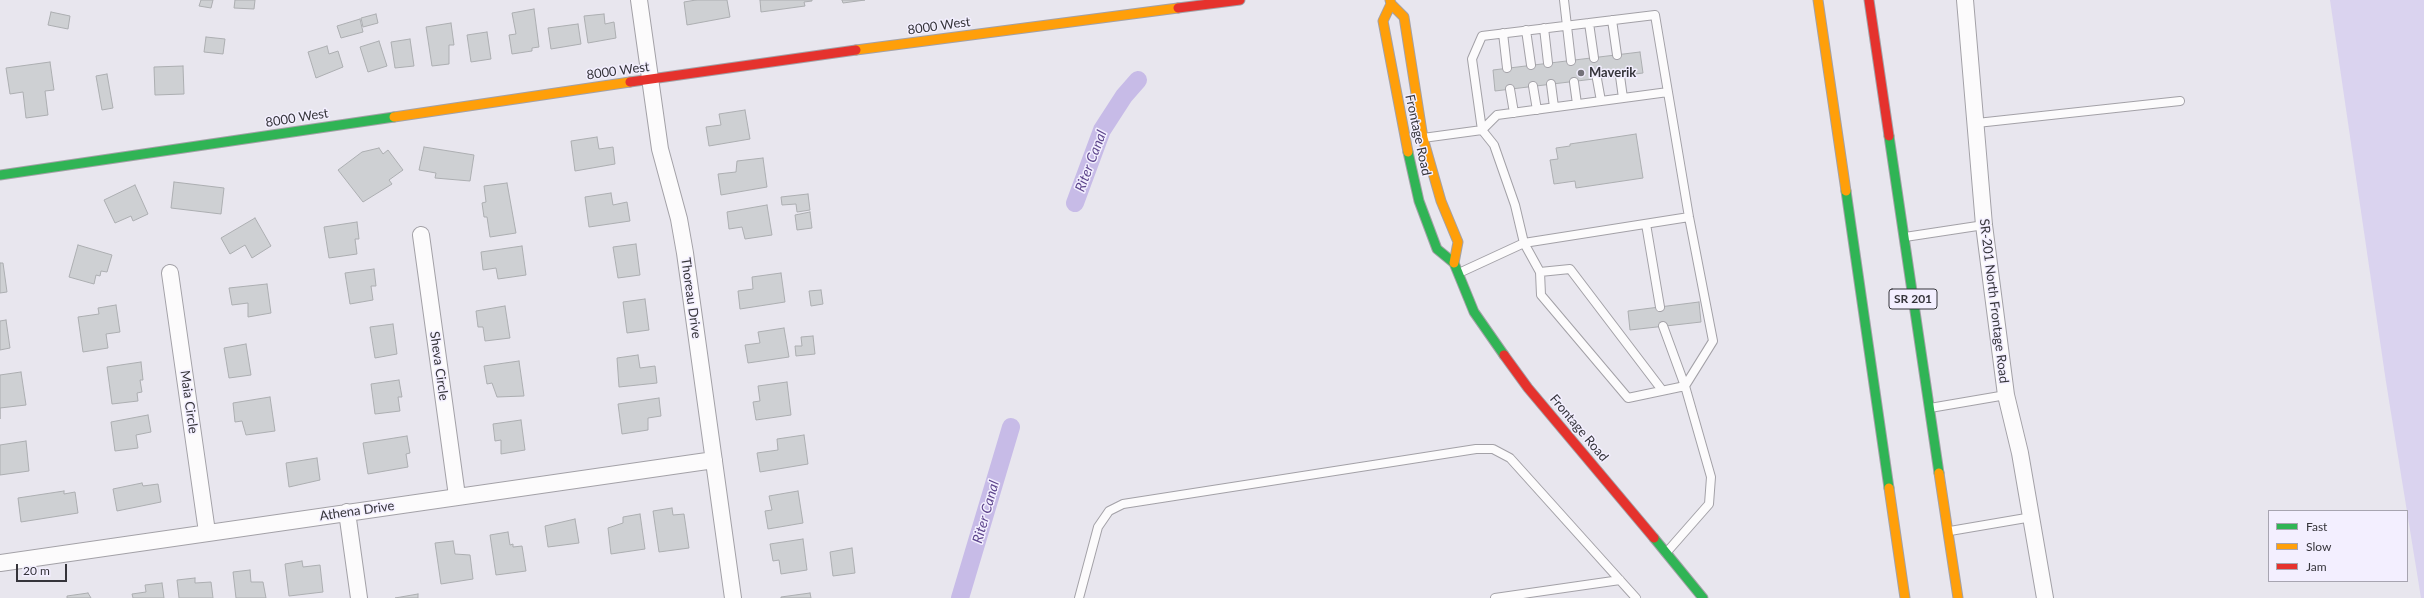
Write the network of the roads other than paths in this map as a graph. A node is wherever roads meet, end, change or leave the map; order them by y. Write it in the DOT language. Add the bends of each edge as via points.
graph roads {
  1 [pos="639,0"];
  2 [pos="1240,0"];
  3 [pos="1564,0"];
  4 [pos="1818,0"];
  5 [pos="1869,0"];
  6 [pos="1965,0"];
  7 [pos="1390,2"];
  8 [pos="1612,20"];
  9 [pos="1589,23"];
  10 [pos="1567,25"];
  11 [pos="1544,28"];
  12 [pos="1526,30"];
  13 [pos="1503,33"];
  14 [pos="1617,55"];
  15 [pos="1594,58"];
  16 [pos="1571,60"];
  17 [pos="1548,63"];
  18 [pos="1531,65"];
  19 [pos="1507,68"];
  20 [pos="1620,76"];
  21 [pos="649,79"];
  22 [pos="1597,79"];
  23 [pos="1574,82"];
  24 [pos="1551,84"];
  25 [pos="1533,86"];
  26 [pos="1510,89"];
  27 [pos="1668,92"];
  28 [pos="1623,98"];
  29 [pos="1601,101"];
  30 [pos="2180,101"];
  31 [pos="1577,104"];
  32 [pos="1554,107"];
  33 [pos="1537,110"];
  34 [pos="1514,113"];
  35 [pos="1977,123"];
  36 [pos="1482,130"];
  37 [pos="1423,138"];
  38 [pos="0,175"];
  39 [pos="1905,182"];
  40 [pos="1900,216"];
  41 [pos="1689,217"];
  42 [pos="1646,224"];
  43 [pos="1984,225"];
  44 [pos="421,235"];
  45 [pos="1904,237"];
  46 [pos="1524,243"];
  47 [pos="1846,255"];
  48 [pos="1454,263"];
  49 [pos="1540,272"];
  50 [pos="170,273"];
  51 [pos="1458,274"];
  52 [pos="1862,300"];
  53 [pos="1660,307"];
  54 [pos="1664,326"];
  55 [pos="1685,386"];
  56 [pos="1662,390"];
  57 [pos="2006,395"];
  58 [pos="1930,408"];
  59 [pos="714,460"];
  60 [pos="457,496"];
  61 [pos="347,512"];
  62 [pos="2032,517"];
  63 [pos="1948,531"];
  64 [pos="207,532"];
  65 [pos="1666,553"];
  66 [pos="0,563"];
  67 [pos="1620,580"];
  68 [pos="359,598"];
  69 [pos="733,598"];
  70 [pos="1079,598"];
  71 [pos="1495,598"];
  72 [pos="1636,598"];
  73 [pos="1703,598"];
  74 [pos="1905,598"];
  75 [pos="1958,598"];
  76 [pos="2045,598"];
  1 -- 21 [label="street, Thoreau Drive"];
  2 -- 21 [label="main road, 8000 West"];
  3 -- 10 [label="lane"];
  4 -- 52 [label="main road"];
  5 -- 40 [label="main road, SR 201"];
  6 -- 35 [label="street, SR-201 North Frontage Road"];
  7 -- 37 [label="main road, Frontage Road" via="1404,17"];
  7 -- 48 [label="main road, Frontage Road" via="1383,21 1406,148 1419,201 1437,249"];
  8 -- 9 [label="lane"];
  8 -- 14 [label="lane"];
  8 -- 27 [label="lane" via="1656,15"];
  9 -- 10 [label="lane"];
  9 -- 15 [label="lane"];
  10 -- 11 [label="lane"];
  10 -- 16 [label="lane"];
  11 -- 12 [label="lane"];
  11 -- 17 [label="lane"];
  12 -- 13 [label="lane"];
  12 -- 18 [label="lane"];
  13 -- 19 [label="lane"];
  13 -- 36 [label="lane" via="1482,36 1472,59"];
  20 -- 28 [label="lane"];
  21 -- 38 [label="main road, 8000 West"];
  21 -- 59 [label="street, Thoreau Drive" via="663,161 684,246"];
  22 -- 29 [label="lane"];
  23 -- 31 [label="lane"];
  24 -- 32 [label="lane"];
  25 -- 33 [label="lane"];
  26 -- 34 [label="lane"];
  27 -- 28 [label="lane"];
  27 -- 41 [label="lane"];
  28 -- 29 [label="lane"];
  29 -- 31 [label="lane"];
  30 -- 35 [label="lane"];
  31 -- 32 [label="lane"];
  32 -- 33 [label="lane"];
  33 -- 34 [label="lane"];
  34 -- 36 [label="lane" via="1497,115"];
  35 -- 43 [label="street, SR-201 North Frontage Road"];
  36 -- 37 [label="lane"];
  36 -- 46 [label="lane" via="1494,144 1515,205"];
  37 -- 48 [label="main road, Frontage Road" via="1441,201 1458,242"];
  39 -- 40 [label="main road"];
  40 -- 45 [label="main road, SR 201"];
  41 -- 42 [label="lane"];
  41 -- 55 [label="lane" via="1713,341"];
  42 -- 46 [label="lane"];
  42 -- 53 [label="lane"];
  43 -- 45 [label="lane"];
  43 -- 57 [label="street, SR-201 North Frontage Road"];
  44 -- 60 [label="street, Sheva Circle"];
  45 -- 58 [label="main road, SR 201"];
  46 -- 49 [label="lane"];
  46 -- 51 [label="lane"];
  47 -- 52 [label="main road"];
  48 -- 51 [label="main road, Frontage Road"];
  49 -- 56 [label="lane" via="1570,269"];
  49 -- 56 [label="lane" via="1541,295 1628,398"];
  50 -- 64 [label="street, Maia Circle"];
  51 -- 65 [label="main road, Frontage Road" via="1474,312 1523,383"];
  52 -- 74 [label="main road"];
  54 -- 55 [label="lane"];
  55 -- 56 [label="lane"];
  55 -- 65 [label="lane" via="1711,477 1708,504"];
  57 -- 58 [label="lane"];
  57 -- 62 [label="street, SR-201 North Frontage Road"];
  58 -- 63 [label="main road, SR 201"];
  59 -- 60 [label="street, Athena Drive"];
  59 -- 69 [label="street, Thoreau Drive"];
  60 -- 61 [label="street, Athena Drive"];
  61 -- 64 [label="street, Athena Drive"];
  61 -- 68 [label="street"];
  62 -- 63 [label="lane"];
  62 -- 76 [label="street, SR-201 North Frontage Road"];
  63 -- 75 [label="main road, SR 201"];
  64 -- 66 [label="street, Athena Drive"];
  65 -- 73 [label="main road, Frontage Road"];
  67 -- 70 [label="lane" via="1510,458 1493,450 1476,449 1123,504 1109,511 1098,527"];
  67 -- 71 [label="lane"];
  67 -- 72 [label="lane"];
}
